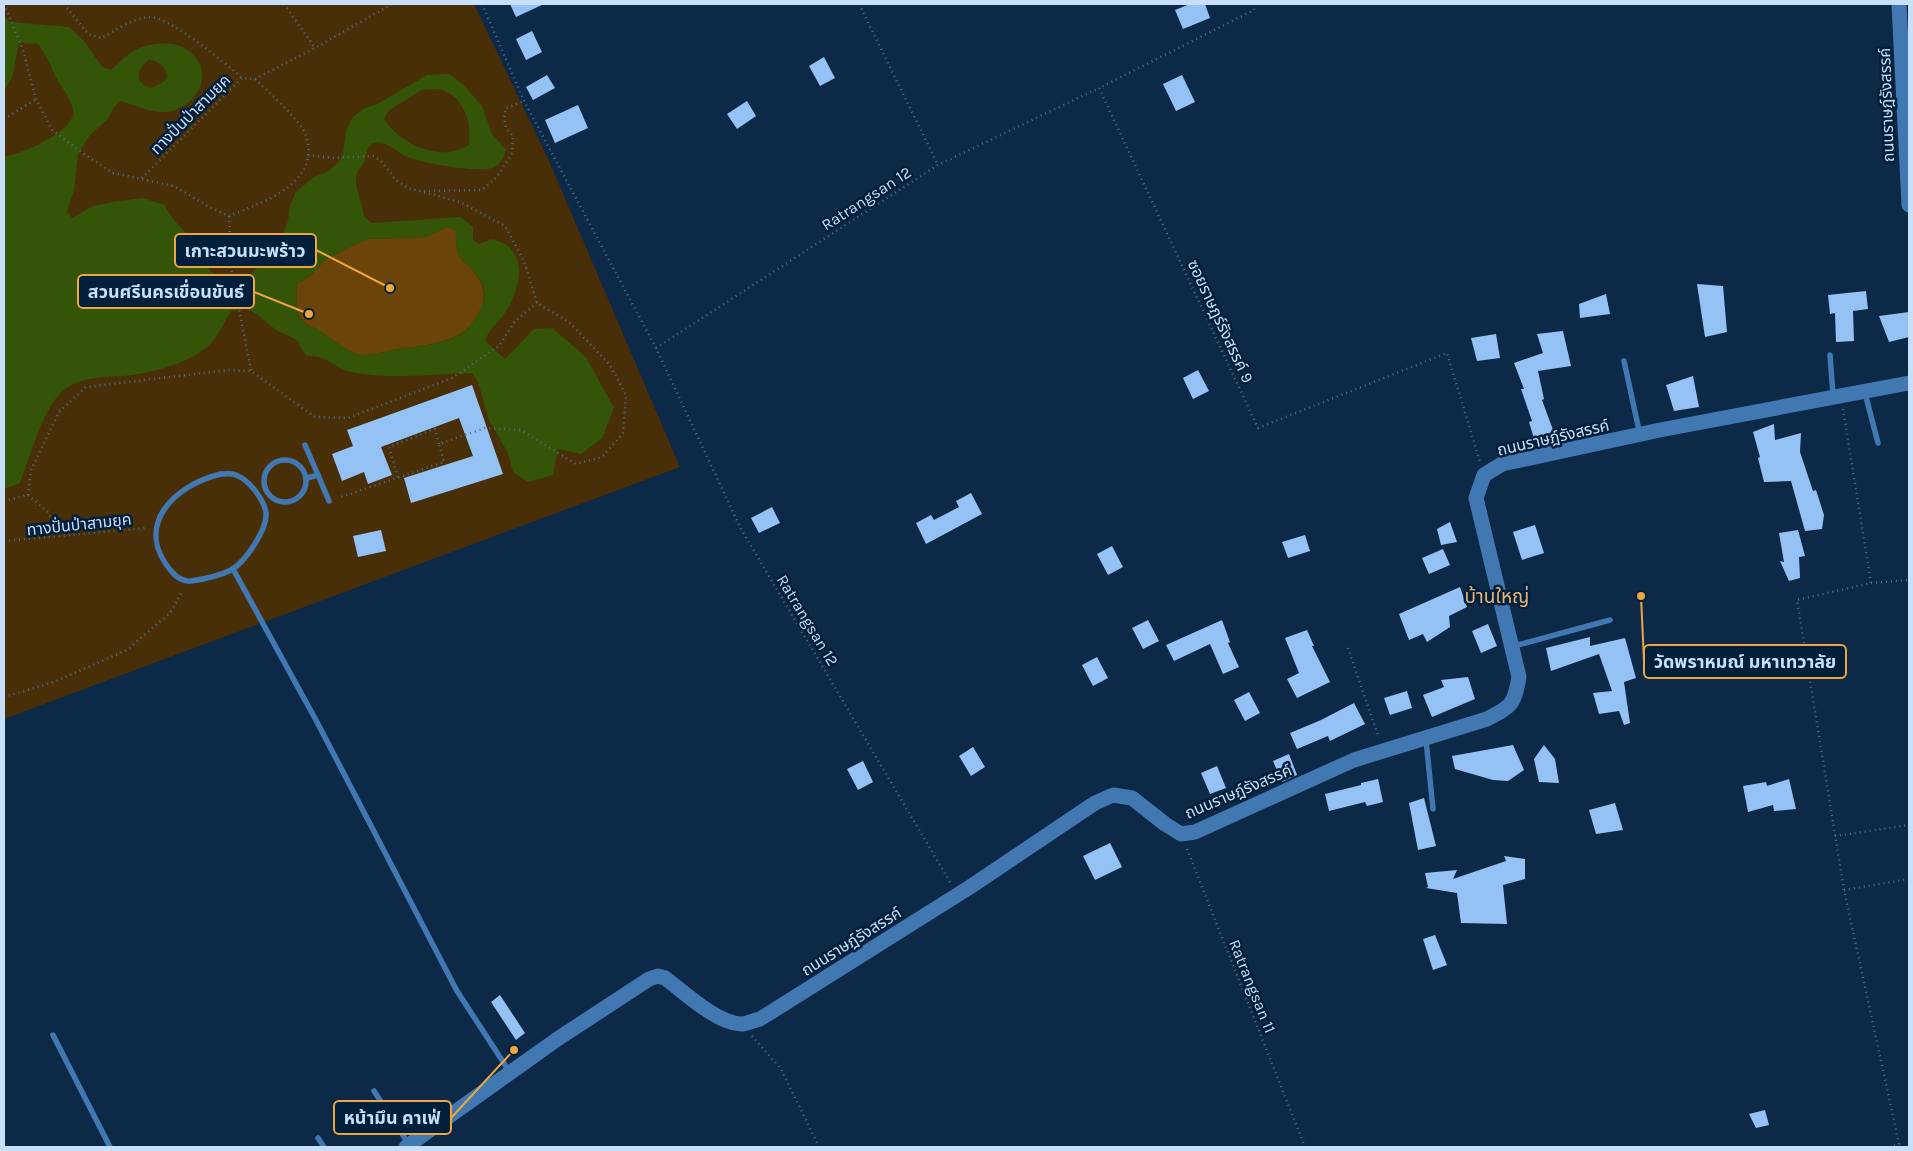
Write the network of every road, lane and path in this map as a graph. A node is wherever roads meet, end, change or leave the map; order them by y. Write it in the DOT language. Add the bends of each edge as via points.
graph roads {
  1 [pos="4,4"];
  2 [pos="64,4"];
  3 [pos="284,4"];
  4 [pos="392,4"];
  5 [pos="482,4"];
  6 [pos="859,4"];
  7 [pos="1252,4"];
  8 [pos="1467,4"];
  9 [pos="1899,4"];
  10 [pos="1468,9"];
  11 [pos="315,48"];
  12 [pos="242,78"];
  13 [pos="255,79"];
  14 [pos="1099,88"];
  15 [pos="36,98"];
  16 [pos="524,101"];
  17 [pos="4,119"];
  18 [pos="308,156"];
  19 [pos="938,165"];
  20 [pos="140,179"];
  21 [pos="420,192"];
  22 [pos="1909,205"];
  23 [pos="230,216"];
  24 [pos="536,303"];
  25 [pos="656,348"];
  26 [pos="1830,355"];
  27 [pos="1624,361"];
  28 [pos="251,371"];
  29 [pos="1909,383"];
  30 [pos="1865,391"];
  31 [pos="1837,396"];
  32 [pos="1640,435"];
  33 [pos="1878,442"];
  34 [pos="439,444"];
  35 [pos="305,446"];
  36 [pos="1484,475"];
  37 [pos="318,476"];
  38 [pos="307,478"];
  39 [pos="398,478"];
  40 [pos="267,493"];
  41 [pos="28,495"];
  42 [pos="259,496"];
  43 [pos="4,501"];
  44 [pos="329,501"];
  45 [pos="156,527"];
  46 [pos="60,537"];
  47 [pos="4,541"];
  48 [pos="233,569"];
  49 [pos="1909,580"];
  50 [pos="188,582"];
  51 [pos="1871,583"];
  52 [pos="1610,620"];
  53 [pos="1512,647"];
  54 [pos="1348,648"];
  55 [pos="4,697"];
  56 [pos="1426,738"];
  57 [pos="1383,751"];
  58 [pos="1433,809"];
  59 [pos="1909,825"];
  60 [pos="1181,834"];
  61 [pos="1835,836"];
  62 [pos="1909,879"];
  63 [pos="1844,890"];
  64 [pos="958,895"];
  65 [pos="741,1024"];
  66 [pos="53,1035"];
  67 [pos="510,1073"];
  68 [pos="374,1091"];
  69 [pos="318,1138"];
  70 [pos="407,1146"];
  71 [pos="110,1147"];
  72 [pos="324,1147"];
  73 [pos="819,1147"];
  74 [pos="1305,1147"];
  75 [pos="1890,1147"];
  1 -- 15 [label="path" via="23,50"];
  2 -- 12 [label="path" via="88,34 102,38 150,16 176,26"];
  3 -- 11 [label="path"];
  4 -- 11 [label="path"];
  5 -- 16 [label="path, Ratrangsan 12"];
  6 -- 19 [label="path"];
  7 -- 14 [label="path" via="1254,10"];
  8 -- 10 [label="path"];
  9 -- 22 [label="street, ถนนราษฎ์รังสรรค์"];
  11 -- 13 [label="path"];
  12 -- 13 [label="path, ทางปั่นป่าสามยุค"];
  12 -- 20 [label="path, ทางปั่นป่าสามยุค"];
  13 -- 18 [label="path, ทางปั่นป่าสามยุค" via="306,135"];
  14 -- 19 [label="path, Ratrangsan 12"];
  14 -- 36 [label="path, ซอยราษฎร์รังสรรค์ 9" via="1258,428 1447,353"];
  15 -- 17 [label="path"];
  15 -- 20 [label="path" via="52,130 113,174"];
  16 -- 21 [label="path" via="506,108 504,118 506,128 513,136 512,153 497,177 482,190"];
  16 -- 25 [label="path, Ratrangsan 12"];
  18 -- 21 [label="path" via="373,156 396,180"];
  18 -- 23 [label="path" via="304,171 290,187"];
  19 -- 25 [label="path, Ratrangsan 12"];
  20 -- 23 [label="path" via="174,186"];
  21 -- 24 [label="path" via="460,202 505,226 524,262"];
  23 -- 28 [label="path" via="231,268"];
  24 -- 28 [label="path" via="515,321 499,346 452,378 348,418 315,417"];
  24 -- 34 [label="path" via="569,322 610,365 626,395 623,433 602,457 576,464 521,430 485,428"];
  25 -- 64 [label="path, Ratrangsan 12" via="742,529"];
  26 -- 31 [label="lane"];
  27 -- 32 [label="lane"];
  28 -- 41 [label="path" via="229,370 86,386 59,412 31,470"];
  29 -- 30 [label="street, ถนนราษฎ์รังสรรค์"];
  30 -- 31 [label="street, ถนนราษฎ์รังสรรค์"];
  30 -- 33 [label="lane"];
  31 -- 32 [label="street, ถนนราษฎ์รังสรรค์"];
  31 -- 51 [label="path"];
  32 -- 36 [label="street, ถนนราษฎ์รังสรรค์" via="1502,464"];
  34 -- 39 [label="path" via="444,462"];
  34 -- 39 [label="path" via="434,429 389,447"];
  35 -- 37 [label="lane"];
  36 -- 53 [label="street, ถนนราษฎ์รังสรรค์" via="1476,498"];
  37 -- 38 [label="lane"];
  37 -- 44 [label="lane"];
  38 -- 40 [label="lane" via="304,491 287,503 279,502"];
  38 -- 40 [label="lane" via="300,466 288,460 273,464 266,472"];
  39 -- 44 [label="path"];
  40 -- 42 [label="lane"];
  41 -- 43 [label="path"];
  41 -- 46 [label="path" via="48,512"];
  42 -- 45 [label="lane" via="245,480 234,474 204,478 172,499"];
  42 -- 48 [label="lane" via="266,513 262,532"];
  45 -- 46 [label="path, ทางปั่นป่าสามยุค"];
  45 -- 50 [label="lane" via="157,549 166,565 175,576"];
  46 -- 47 [label="path, ทางปั่นป่าสามยุค"];
  48 -- 50 [label="lane"];
  48 -- 67 [label="lane" via="458,991"];
  49 -- 51 [label="path"];
  50 -- 55 [label="path" via="170,613 126,650 54,682"];
  51 -- 61 [label="path" via="1797,600"];
  52 -- 53 [label="lane"];
  53 -- 56 [label="street, ถนนราษฎ์รังสรรค์" via="1519,677 1515,699 1487,719"];
  54 -- 57 [label="path"];
  56 -- 57 [label="street, ถนนราษฎ์รังสรรค์"];
  56 -- 58 [label="lane"];
  57 -- 60 [label="street, ถนนราษฎ์รังสรรค์" via="1354,760 1194,832"];
  59 -- 61 [label="path"];
  60 -- 64 [label="street, ถนนราษฎ์รังสรรค์" via="1132,798 1113,795 1095,803"];
  60 -- 74 [label="path, Ratrangsan 11"];
  61 -- 63 [label="path"];
  62 -- 63 [label="path"];
  63 -- 75 [label="path" via="1899,1144"];
  64 -- 65 [label="street, ถนนราษฎ์รังสรรค์" via="760,1019"];
  65 -- 67 [label="street" via="711,1012 658,976 635,988"];
  65 -- 73 [label="path" via="781,1069"];
  66 -- 71 [label="lane"];
  67 -- 70 [label="street"];
  68 -- 70 [label="lane"];
  69 -- 72 [label="lane"];
}
